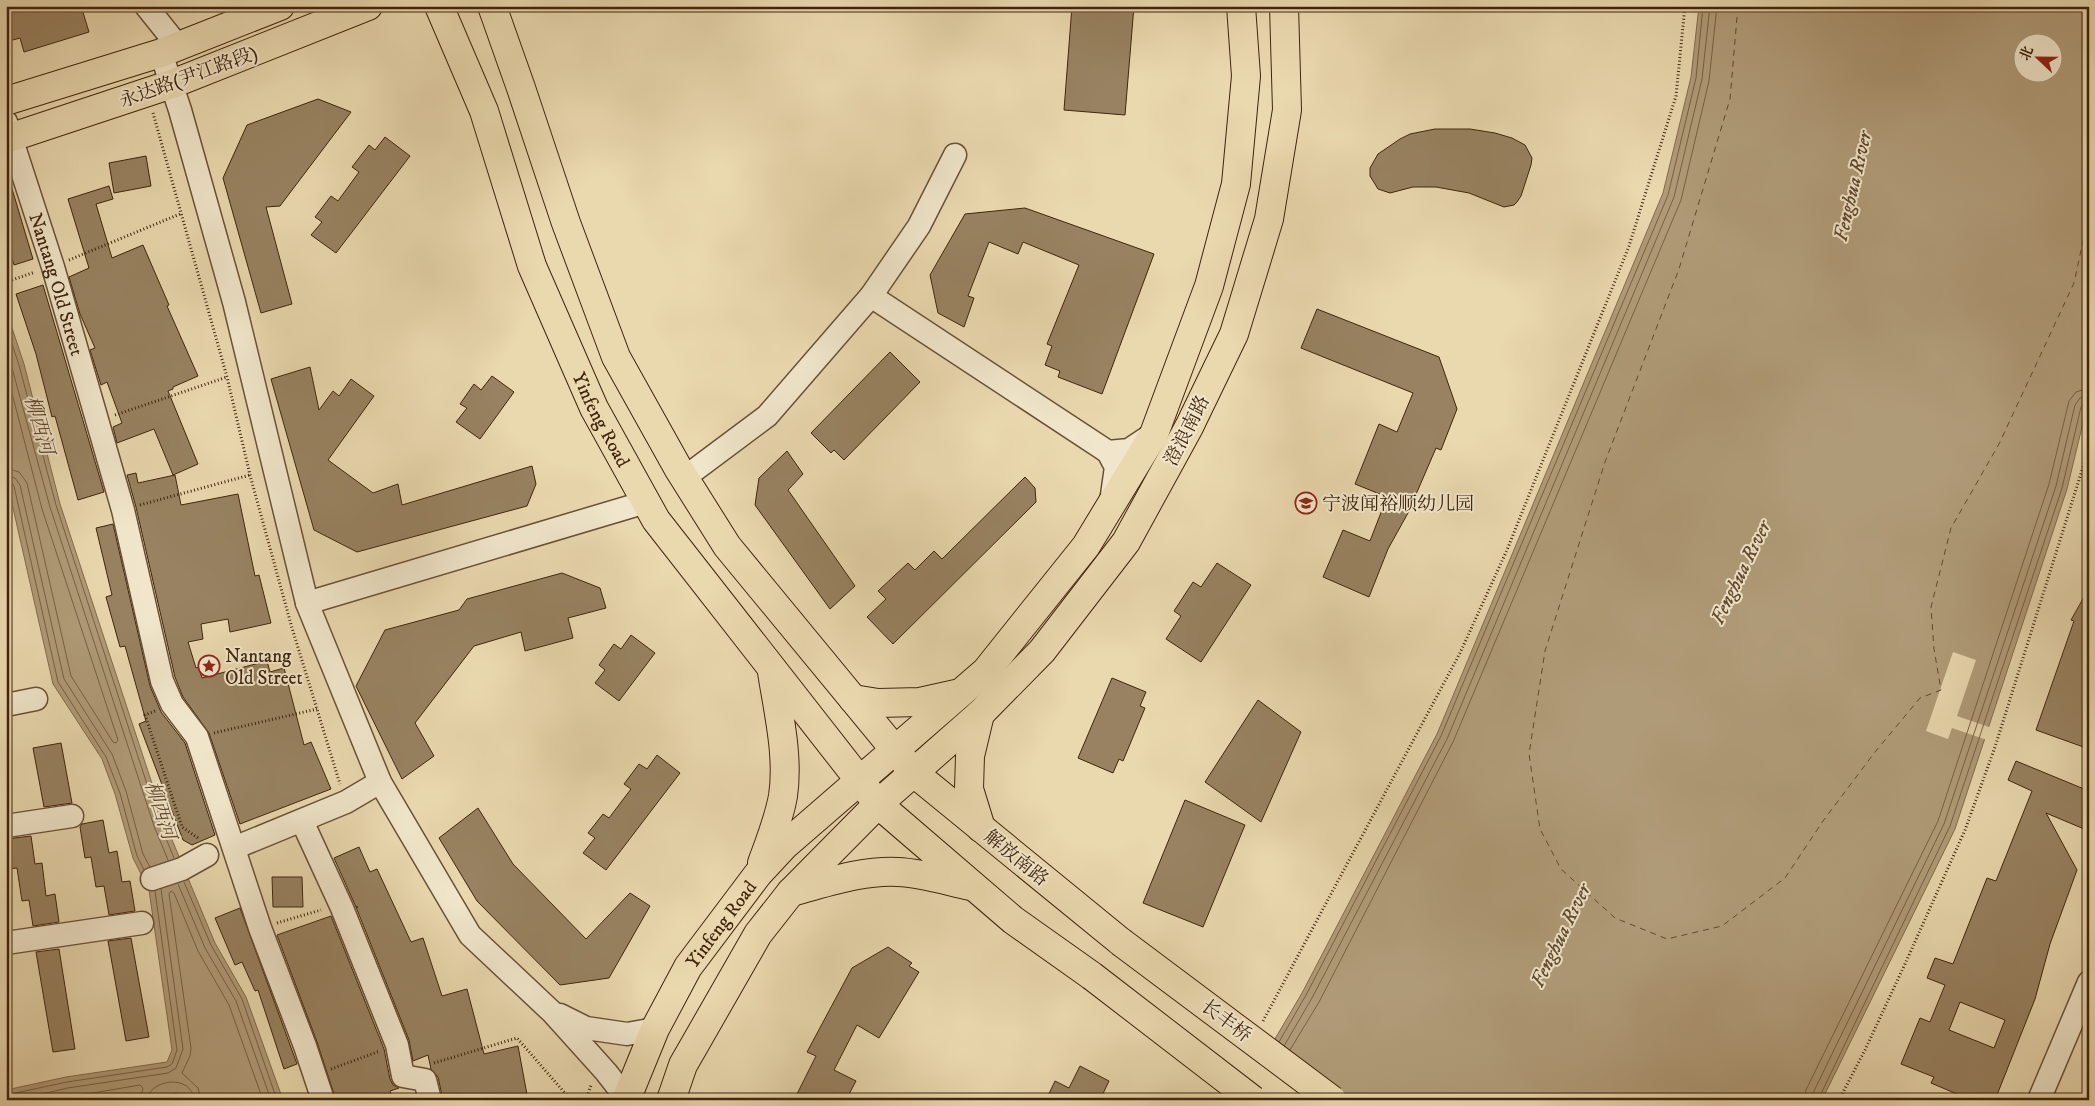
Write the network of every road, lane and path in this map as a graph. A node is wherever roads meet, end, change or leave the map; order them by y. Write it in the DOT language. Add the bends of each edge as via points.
graph roads {
  1 [pos="146,6"];
  2 [pos="280,6"];
  3 [pos="368,6"];
  4 [pos="439,6"];
  5 [pos="492,6"];
  6 [pos="1240,6"];
  7 [pos="1284,6"];
  8 [pos="1686,6"];
  9 [pos="170,49"];
  10 [pos="176,97"];
  11 [pos="6,101"];
  12 [pos="8,133"];
  13 [pos="955,155"];
  14 [pos="180,214"];
  15 [pos="53,267"];
  16 [pos="12,280"];
  17 [pos="871,296"];
  18 [pos="226,377"];
  19 [pos="98,421"];
  20 [pos="1154,434"];
  21 [pos="2089,448"];
  22 [pos="1108,452"];
  23 [pos="250,475"];
  24 [pos="684,478"];
  25 [pos="646,502"];
  26 [pos="1111,504"];
  27 [pos="123,510"];
  28 [pos="307,603"];
  29 [pos="771,668"];
  30 [pos="960,693"];
  31 [pos="36,699"];
  32 [pos="853,699"];
  33 [pos="172,704"];
  34 [pos="6,705"];
  35 [pos="317,709"];
  36 [pos="980,714"];
  37 [pos="197,737"];
  38 [pos="894,749"];
  39 [pos="914,773"];
  40 [pos="859,780"];
  41 [pos="380,782"];
  42 [pos="346,802"];
  43 [pos="878,804"];
  44 [pos="72,816"];
  45 [pos="302,821"];
  46 [pos="6,826"];
  47 [pos="982,828"];
  48 [pos="203,847"];
  49 [pos="234,848"];
  50 [pos="758,874"];
  51 [pos="152,879"];
  52 [pos="974,887"];
  53 [pos="791,892"];
  54 [pos="340,905"];
  55 [pos="142,923"];
  56 [pos="260,928"];
  57 [pos="1121,942"];
  58 [pos="6,943"];
  59 [pos="2089,982"];
  60 [pos="552,1012"];
  61 [pos="1260,1028"];
  62 [pos="655,1029"];
  63 [pos="397,1045"];
  64 [pos="316,1075"];
  65 [pos="404,1076"];
  66 [pos="323,1100"];
  67 [pos="430,1100"];
  68 [pos="571,1100"];
  69 [pos="627,1100"];
  70 [pos="671,1100"];
  71 [pos="1253,1100"];
  72 [pos="1332,1100"];
  73 [pos="1838,1100"];
  74 [pos="2039,1100"];
  1 -- 9 [label="street"];
  2 -- 9 [label="main road, 永达路(尹江路段)"];
  3 -- 10 [label="main road, 永达路(尹江路段)"];
  4 -- 25 [label="main road, Yinfeng Road" via="484,111 532,266 594,408"];
  5 -- 24 [label="main road, Yinfeng Road" via="566,223 616,357"];
  6 -- 20 [label="main road, 澄浪南路" via="1246,76 1236,184 1209,286"];
  7 -- 36 [label="main road, 澄浪南路" via="1287,110 1269,219 1234,334 1189,427 1126,542 1042,652"];
  8 -- 61 [label="path" via="1676,96 1629,246 1507,550 1460,653"];
  9 -- 10 [label="street"];
  9 -- 11 [label="main road, 永达路(尹江路段)"];
  10 -- 12 [label="main road, 永达路(尹江路段)"];
  10 -- 14 [label="path" via="152,113"];
  10 -- 28 [label="street" via="234,302"];
  12 -- 15 [label="street, Nantang Old Street"];
  13 -- 17 [label="street" via="919,226"];
  14 -- 15 [label="path"];
  14 -- 18 [label="path"];
  15 -- 16 [label="path"];
  15 -- 19 [label="street, Nantang Old Street"];
  17 -- 22 [label="street"];
  17 -- 24 [label="street" via="767,416"];
  18 -- 19 [label="path"];
  18 -- 23 [label="path"];
  19 -- 27 [label="street, Nantang Old Street"];
  20 -- 22 [label="street" via="1129,450"];
  20 -- 26 [label="main road, 澄浪南路"];
  21 -- 73 [label="path" via="1995,747 1965,830 1865,1050"];
  22 -- 26 [label="street" via="1116,467"];
  23 -- 27 [label="path"];
  23 -- 35 [label="path"];
  24 -- 32 [label="main road, Yinfeng Road" via="727,546"];
  25 -- 28 [label="street"];
  25 -- 29 [label="main road, Yinfeng Road" via="656,520"];
  26 -- 30 [label="main road, 澄浪南路" via="1086,546 986,671"];
  27 -- 33 [label="street, Nantang Old Street" via="162,681"];
  28 -- 41 [label="street"];
  29 -- 40 [label="main road, Yinfeng Road"];
  29 -- 50 [label="main road" via="783,737 783,794 777,823"];
  30 -- 32 [label="main road" via="920,702 878,703"];
  30 -- 38 [label="main road, 澄浪南路"];
  31 -- 34 [label="street"];
  32 -- 38 [label="main road, Yinfeng Road"];
  33 -- 37 [label="street, Nantang Old Street"];
  33 -- 48 [label="path" via="145,715 182,827"];
  35 -- 37 [label="path"];
  35 -- 42 [label="path"];
  36 -- 39 [label="main road, 澄浪南路"];
  36 -- 47 [label="main road" via="970,756 969,789"];
  37 -- 49 [label="street, Nantang Old Street"];
  38 -- 39 [label="main road, Yinfeng Road"];
  38 -- 40 [label="main road, Yinfeng Road"];
  39 -- 43 [label="main road, Yinfeng Road"];
  39 -- 47 [label="main road, 解放南路"];
  40 -- 43 [label="main road, Yinfeng Road"];
  40 -- 50 [label="main road, Yinfeng Road" via="784,846"];
  41 -- 42 [label="street"];
  41 -- 60 [label="street" via="470,934"];
  42 -- 45 [label="street"];
  43 -- 52 [label="main road"];
  43 -- 53 [label="main road, Yinfeng Road"];
  44 -- 46 [label="street"];
  45 -- 49 [label="street"];
  45 -- 54 [label="street"];
  47 -- 57 [label="main road, 解放南路"];
  48 -- 51 [label="street" via="182,869"];
  49 -- 56 [label="street, Nantang Old Street"];
  50 -- 62 [label="main road, Yinfeng Road" via="688,967"];
  52 -- 53 [label="main road" via="897,872 855,876"];
  52 -- 71 [label="main road, bridge" via="1013,920 1092,976"];
  53 -- 70 [label="main road, Yinfeng Road" via="753,942 683,1065"];
  54 -- 56 [label="path"];
  54 -- 63 [label="street"];
  55 -- 58 [label="street"];
  56 -- 64 [label="street, Nantang Old Street"];
  57 -- 72 [label="main road, 长丰桥, bridge"];
  59 -- 74 [label="street"];
  60 -- 62 [label="street" via="586,1028 627,1034"];
  60 -- 69 [label="street"];
  62 -- 69 [label="main road, Yinfeng Road"];
  63 -- 64 [label="path"];
  63 -- 65 [label="street"];
  64 -- 66 [label="street, Nantang Old Street"];
  65 -- 67 [label="street" via="425,1080"];
  65 -- 68 [label="path" via="446,1058 517,1038"];
}
